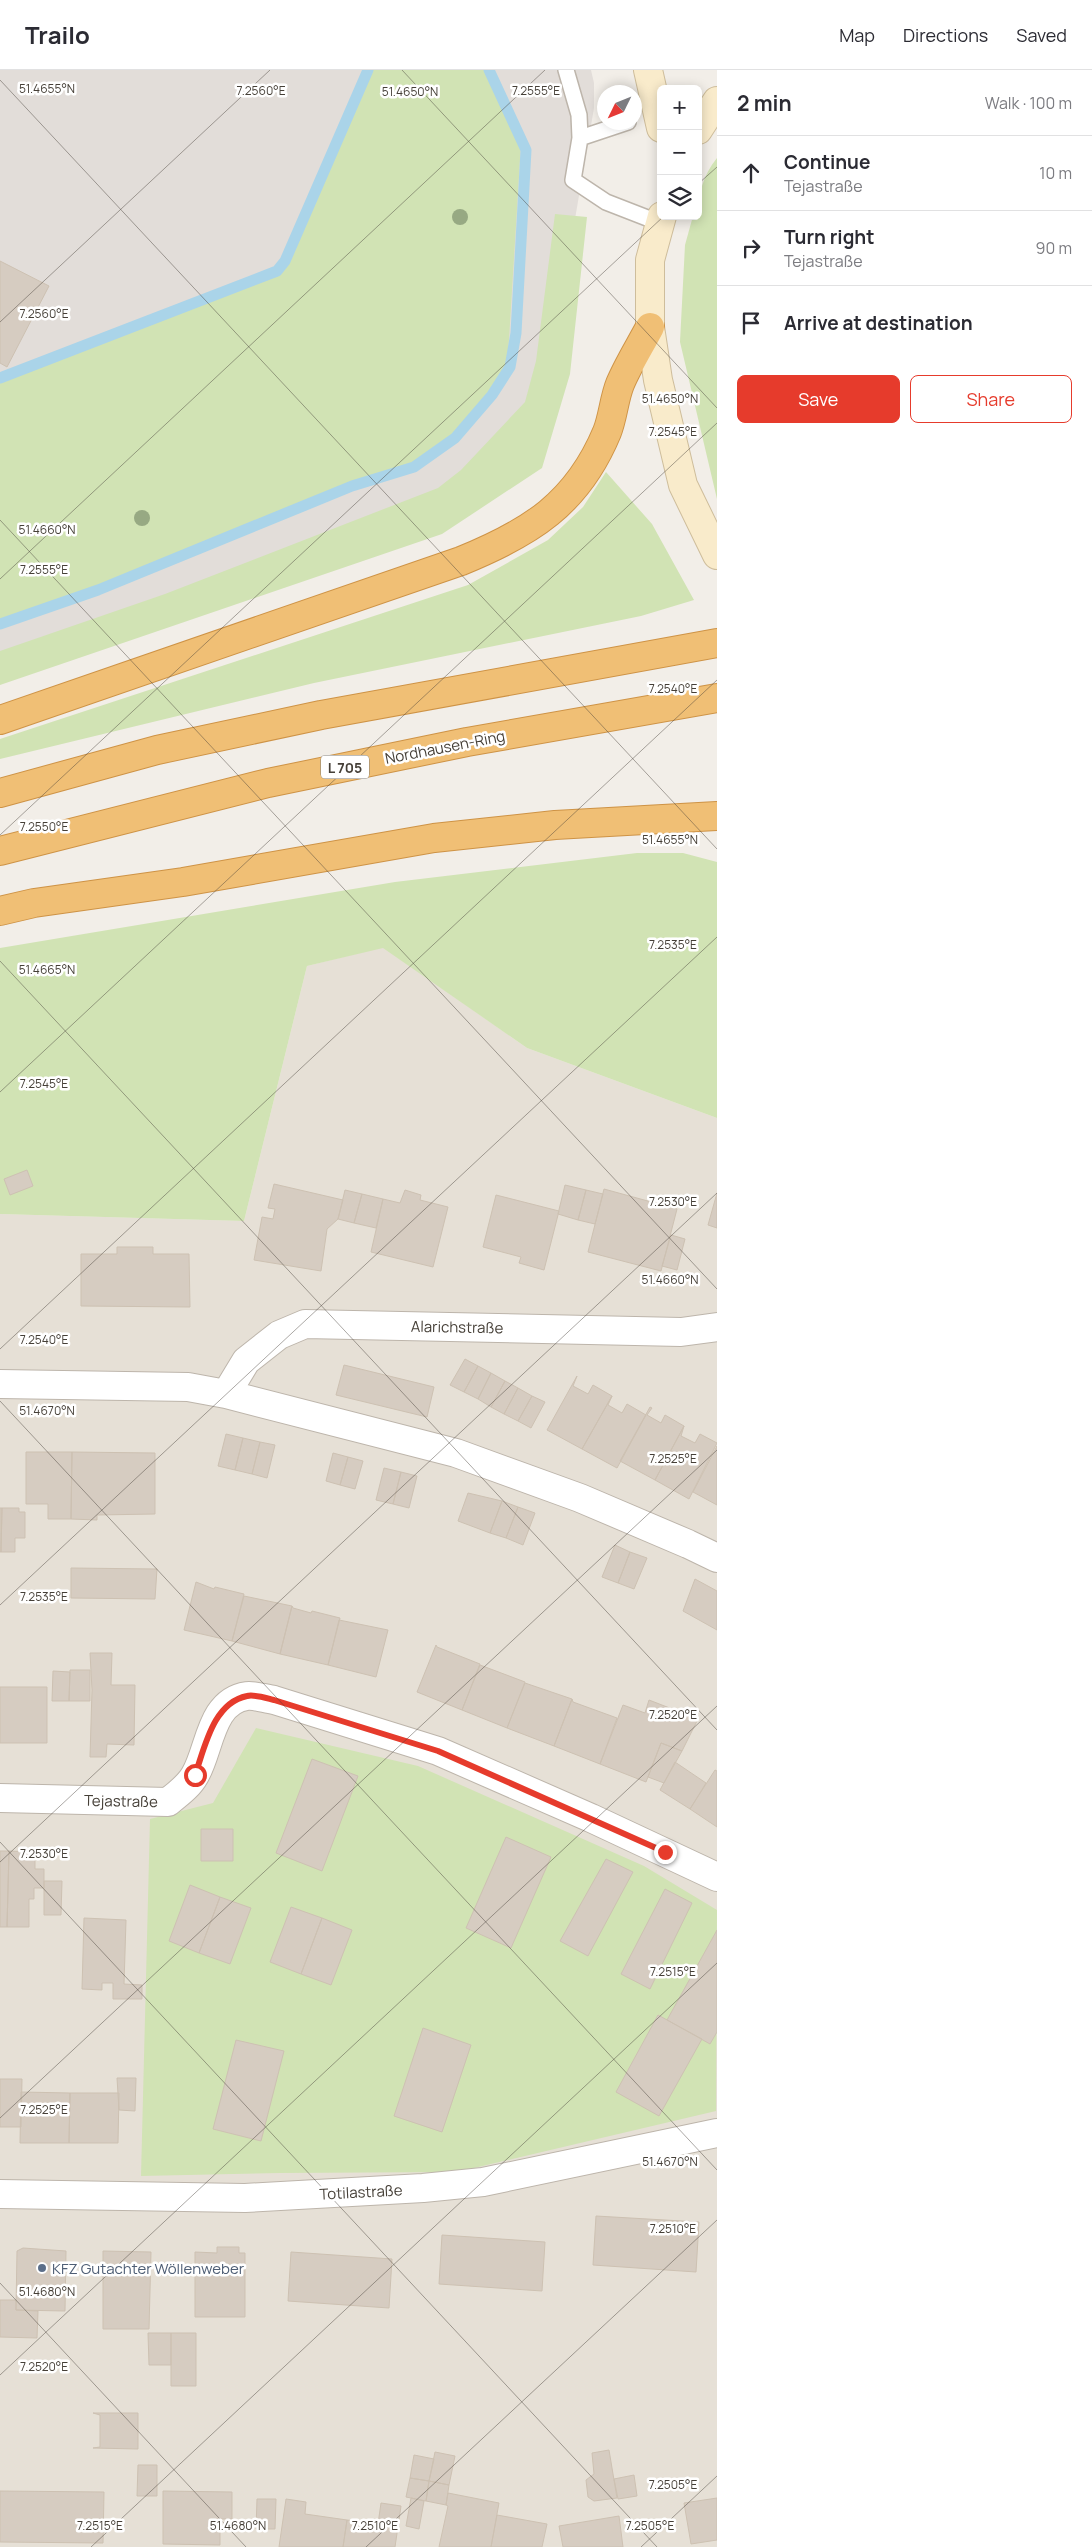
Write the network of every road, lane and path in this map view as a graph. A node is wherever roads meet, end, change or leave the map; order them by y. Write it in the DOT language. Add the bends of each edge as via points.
graph roads {
  1 [pos="566,70"];
  2 [pos="648,70"];
  3 [pos="717,101"];
  4 [pos="651,121"];
  5 [pos="702,124"];
  6 [pos="604,130"];
  7 [pos="580,138"];
  8 [pos="657,219"];
  9 [pos="661,220"];
  10 [pos="650,327"];
  11 [pos="717,555"];
  12 [pos="717,643"];
  13 [pos="705,699"];
  14 [pos="0,720"];
  15 [pos="0,793"];
  16 [pos="717,816"];
  17 [pos="0,851"];
  18 [pos="0,911"];
  19 [pos="717,1327"];
  20 [pos="0,1384"];
  21 [pos="226,1394"];
  22 [pos="717,1558"];
  23 [pos="0,1798"];
  24 [pos="717,1877"];
  25 [pos="717,2133"];
  26 [pos="0,2194"];
  1 -- 7 [label="lane" via="579,115"];
  2 -- 4 [label="main road"];
  3 -- 5 [label="main road"];
  6 -- 7 [label="lane"];
  7 -- 8 [label="lane" via="573,180 606,202"];
  9 -- 10 [label="main road" via="650,260"];
  10 -- 11 [label="main road" via="658,380 684,485"];
  10 -- 14 [label="highway" via="619,386 608,431 586,472 552,511 526,531 461,561"];
  12 -- 15 [label="highway" via="321,715 157,750"];
  13 -- 17 [label="highway, Nordhausen-Ring / L 705" via="467,742 268,783"];
  16 -- 18 [label="highway" via="555,825 434,838"];
  19 -- 21 [label="street, Alarichstraße" via="681,1332 305,1324 279,1334 246,1361"];
  20 -- 21 [label="street" via="188,1387"];
  21 -- 22 [label="street" via="456,1454 580,1498"];
  23 -- 24 [label="street, Tejastraße" via="168,1802 195,1775 213,1726 226,1706 247,1696 274,1700 438,1751"];
  25 -- 26 [label="street, Totilastraße" via="483,2182 423,2188 245,2198"];
}
